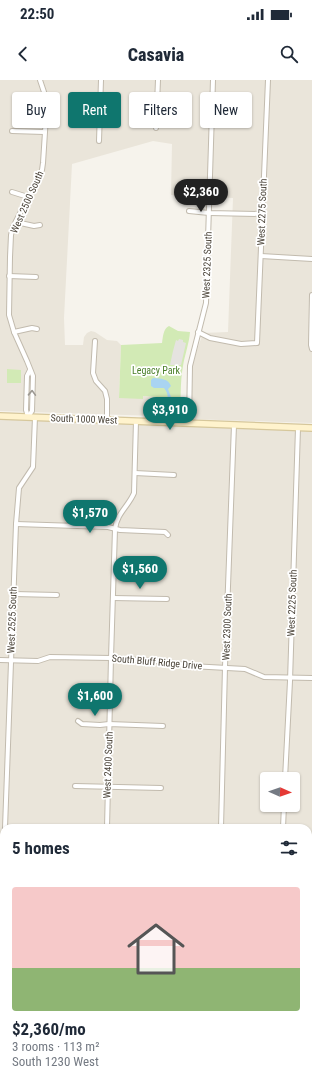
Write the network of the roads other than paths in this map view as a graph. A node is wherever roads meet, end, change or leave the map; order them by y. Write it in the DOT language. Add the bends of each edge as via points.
graph roads {
  1 [pos="40,80"];
  2 [pos="101,80"];
  3 [pos="158,80"];
  4 [pos="213,80"];
  5 [pos="268,80"];
  6 [pos="158,92"];
  7 [pos="12,131"];
  8 [pos="44,132"];
  9 [pos="99,141"];
  10 [pos="12,192"];
  11 [pos="28,197"];
  12 [pos="189,212"];
  13 [pos="209,213"];
  14 [pos="262,214"];
  15 [pos="16,222"];
  16 [pos="40,225"];
  17 [pos="260,256"];
  18 [pos="312,259"];
  19 [pos="9,276"];
  20 [pos="36,278"];
  21 [pos="312,295"];
  22 [pos="37,329"];
  23 [pos="14,332"];
  24 [pos="198,332"];
  25 [pos="94,341"];
  26 [pos="312,349"];
  27 [pos="0,416"];
  28 [pos="28,417"];
  29 [pos="35,417"];
  30 [pos="107,419"];
  31 [pos="136,420"];
  32 [pos="189,423"];
  33 [pos="234,425"];
  34 [pos="298,428"];
  35 [pos="312,428"];
  36 [pos="135,473"];
  37 [pos="174,475"];
  38 [pos="16,524"];
  39 [pos="115,529"];
  40 [pos="168,535"];
  41 [pos="14,594"];
  42 [pos="58,595"];
  43 [pos="113,598"];
  44 [pos="167,599"];
  45 [pos="111,658"];
  46 [pos="0,660"];
  47 [pos="11,660"];
  48 [pos="225,667"];
  49 [pos="290,677"];
  50 [pos="312,678"];
  51 [pos="78,721"];
  52 [pos="109,724"];
  53 [pos="163,726"];
  54 [pos="285,772"];
  55 [pos="75,786"];
  56 [pos="107,787"];
  57 [pos="161,788"];
  58 [pos="284,812"];
  59 [pos="5,824"];
  60 [pos="106,824"];
  61 [pos="221,824"];
  62 [pos="283,824"];
  1 -- 8 [label="street, West 2500 South" via="47,101"];
  2 -- 9 [label="street"];
  3 -- 6 [label="street"];
  4 -- 13 [label="street, West 2325 South"];
  5 -- 14 [label="street, West 2275 South"];
  7 -- 8 [label="street"];
  8 -- 11 [label="street, West 2500 South" via="42,170"];
  10 -- 11 [label="street"];
  11 -- 15 [label="street, West 2500 South"];
  12 -- 13 [label="street"];
  13 -- 14 [label="street"];
  13 -- 24 [label="street, West 2325 South" via="206,303"];
  14 -- 17 [label="street, West 2275 South"];
  15 -- 16 [label="street"];
  15 -- 19 [label="street, West 2500 South" via="11,235"];
  17 -- 18 [label="street"];
  17 -- 24 [label="street, West 2275 South" via="257,343 233,343 210,338"];
  19 -- 20 [label="street"];
  19 -- 23 [label="street, West 2500 South" via="9,315"];
  21 -- 26 [label="street"];
  22 -- 23 [label="street"];
  23 -- 28 [label="street, West 2500 South" via="33,376 32,410"];
  24 -- 32 [label="street, West 2325 South" via="190,366"];
  25 -- 30 [label="street" via="93,373 105,391"];
  27 -- 28 [label="main road, South 1000 West"];
  28 -- 29 [label="main road, South 1000 West"];
  29 -- 30 [label="main road, South 1000 West"];
  29 -- 38 [label="street, West 2525 South" via="33,467 19,488"];
  30 -- 31 [label="main road, South 1000 West"];
  31 -- 32 [label="main road, South 1000 West"];
  31 -- 36 [label="street, West 2400 South"];
  32 -- 33 [label="main road, South 1000 West"];
  33 -- 34 [label="main road, South 1000 West"];
  33 -- 48 [label="street, West 2300 South"];
  34 -- 35 [label="main road, South 1000 West"];
  34 -- 49 [label="street, West 2225 South"];
  36 -- 37 [label="street"];
  36 -- 39 [label="street, West 2400 South" via="134,493 118,518"];
  38 -- 39 [label="street"];
  38 -- 41 [label="street, West 2525 South"];
  39 -- 40 [label="street" via="165,532"];
  39 -- 43 [label="street, West 2400 South"];
  41 -- 42 [label="street"];
  41 -- 47 [label="street, West 2525 South"];
  43 -- 44 [label="street"];
  43 -- 45 [label="street, West 2400 South"];
  45 -- 47 [label="street, South Bluff Ridge Drive" via="50,656 38,661"];
  45 -- 48 [label="street, South Bluff Ridge Drive"];
  45 -- 52 [label="street, West 2400 South"];
  46 -- 47 [label="street, South Bluff Ridge Drive"];
  47 -- 59 [label="street, West 2525 South"];
  48 -- 49 [label="street, South Bluff Ridge Drive" via="245,669 264,677"];
  48 -- 61 [label="street, West 2300 South"];
  49 -- 50 [label="street, South Bluff Ridge Drive"];
  49 -- 54 [label="street, West 2225 South"];
  51 -- 52 [label="street" via="82,724"];
  52 -- 53 [label="street"];
  52 -- 56 [label="street, West 2400 South"];
  55 -- 56 [label="street"];
  56 -- 57 [label="street"];
  56 -- 60 [label="street, West 2400 South"];
  58 -- 62 [label="street"];
}
